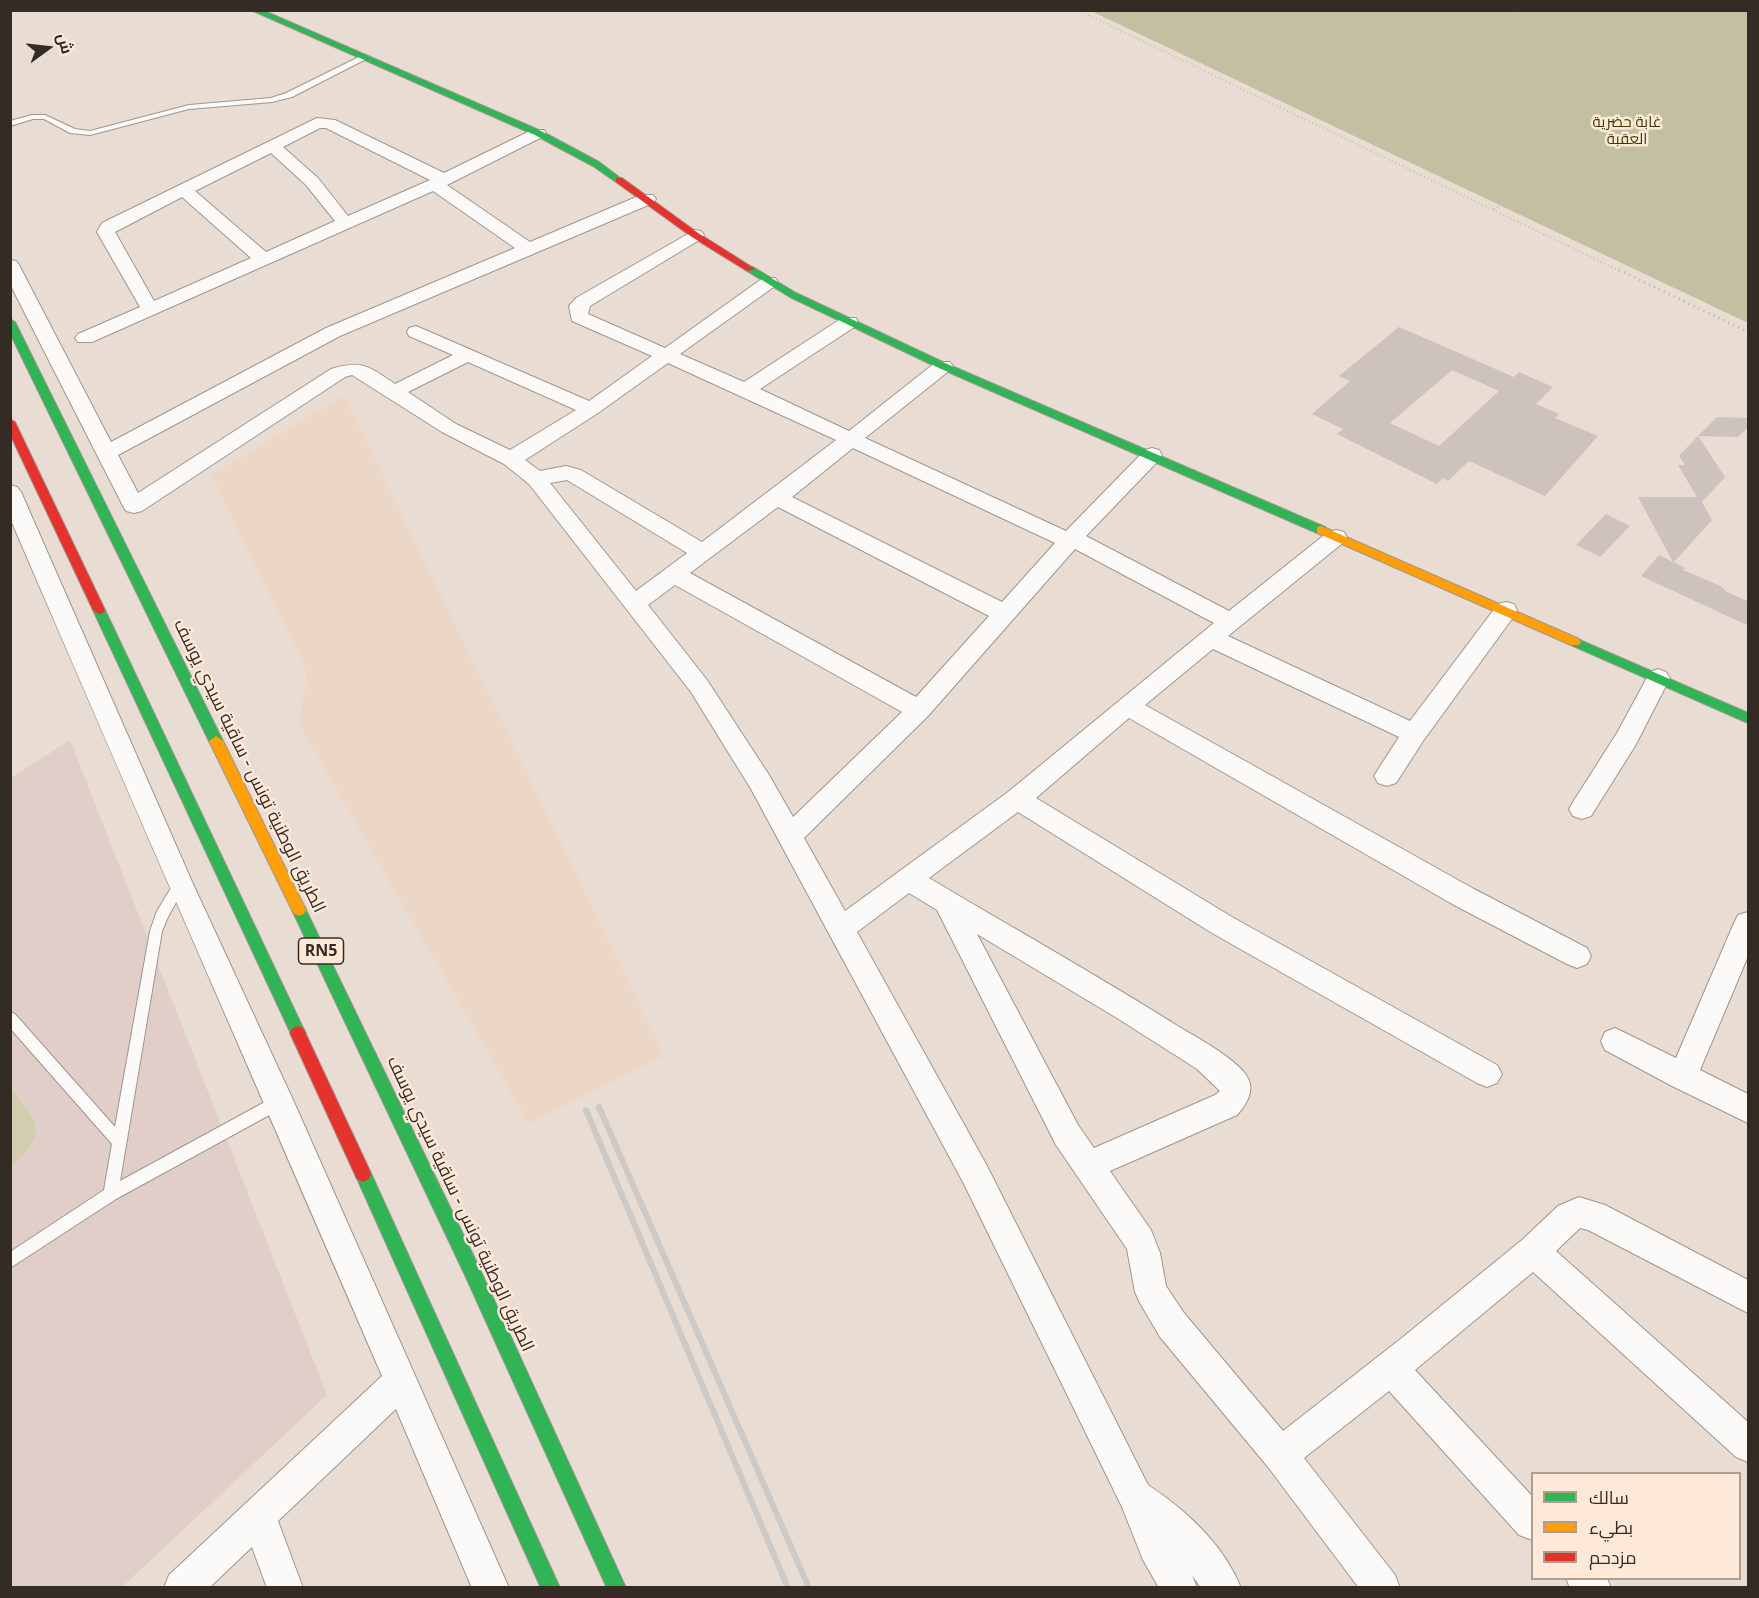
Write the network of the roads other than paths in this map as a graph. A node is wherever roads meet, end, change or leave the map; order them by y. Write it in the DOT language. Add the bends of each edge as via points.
graph roads {
  1 [pos="254,10"];
  2 [pos="366,57"];
  3 [pos="10,124"];
  4 [pos="538,133"];
  5 [pos="273,147"];
  6 [pos="439,182"];
  7 [pos="184,190"];
  8 [pos="647,199"];
  9 [pos="345,223"];
  10 [pos="695,235"];
  11 [pos="528,249"];
  12 [pos="263,260"];
  13 [pos="10,265"];
  14 [pos="769,282"];
  15 [pos="150,309"];
  16 [pos="10,322"];
  17 [pos="849,322"];
  18 [pos="416,332"];
  19 [pos="85,338"];
  20 [pos="667,354"];
  21 [pos="468,355"];
  22 [pos="943,366"];
  23 [pos="746,390"];
  24 [pos="393,392"];
  25 [pos="591,409"];
  26 [pos="10,422"];
  27 [pos="850,439"];
  28 [pos="106,453"];
  29 [pos="1152,455"];
  30 [pos="511,459"];
  31 [pos="536,479"];
  32 [pos="10,492"];
  33 [pos="777,498"];
  34 [pos="1336,537"];
  35 [pos="1070,539"];
  36 [pos="703,552"];
  37 [pos="673,574"];
  38 [pos="634,604"];
  39 [pos="1506,610"];
  40 [pos="1005,614"];
  41 [pos="1221,630"];
  42 [pos="1658,678"];
  43 [pos="1127,706"];
  44 [pos="919,710"];
  45 [pos="1749,718"];
  46 [pos="1414,734"];
  47 [pos="1387,776"];
  48 [pos="1017,799"];
  49 [pos="1582,809"];
  50 [pos="790,836"];
  51 [pos="909,880"];
  52 [pos="180,884"];
  53 [pos="947,903"];
  54 [pos="1749,923"];
  55 [pos="842,928"];
  56 [pos="1577,956"];
  57 [pos="12,1022"];
  58 [pos="1615,1041"];
  59 [pos="1486,1074"];
  60 [pos="1682,1077"];
  61 [pos="279,1102"];
  62 [pos="1749,1109"];
  63 [pos="120,1142"];
  64 [pos="1089,1165"];
  65 [pos="111,1194"];
  66 [pos="1533,1251"];
  67 [pos="10,1262"];
  68 [pos="1749,1297"];
  69 [pos="1391,1368"];
  70 [pos="400,1382"];
  71 [pos="1749,1445"];
  72 [pos="1280,1455"];
  73 [pos="1136,1497"];
  74 [pos="258,1515"];
  75 [pos="1531,1520"];
  76 [pos="182,1587"];
  77 [pos="285,1587"];
  78 [pos="491,1587"];
  79 [pos="551,1587"];
  80 [pos="617,1587"];
  81 [pos="1179,1587"];
  82 [pos="1223,1587"];
  83 [pos="1382,1587"];
  1 -- 2 [label="main road"];
  2 -- 3 [label="lane" via="272,100 189,107 90,133 73,131 41,116"];
  2 -- 4 [label="main road"];
  4 -- 6 [label="street"];
  4 -- 8 [label="main road" via="596,164"];
  5 -- 6 [label="street" via="317,123 329,123"];
  5 -- 7 [label="street"];
  5 -- 9 [label="street" via="308,176"];
  6 -- 9 [label="street"];
  6 -- 11 [label="street"];
  7 -- 12 [label="street"];
  7 -- 15 [label="street" via="114,223 106,232"];
  8 -- 10 [label="main road"];
  8 -- 11 [label="street"];
  9 -- 12 [label="street"];
  10 -- 14 [label="main road"];
  10 -- 20 [label="street" via="583,302 577,311 579,317"];
  11 -- 28 [label="street" via="333,332"];
  12 -- 15 [label="street"];
  13 -- 28 [label="street"];
  14 -- 17 [label="main road"];
  14 -- 20 [label="street"];
  15 -- 19 [label="street"];
  16 -- 80 [label="main road, الطريق الوطنية تونس - ساقية سيدي يوسف / RN5" via="336,984"];
  17 -- 22 [label="main road"];
  17 -- 23 [label="street"];
  18 -- 21 [label="street"];
  20 -- 23 [label="street"];
  20 -- 25 [label="street"];
  21 -- 24 [label="street"];
  21 -- 25 [label="street"];
  22 -- 27 [label="street"];
  22 -- 29 [label="main road"];
  23 -- 27 [label="street"];
  24 -- 28 [label="street" via="360,370 338,373 134,506"];
  24 -- 30 [label="street" via="448,428"];
  25 -- 30 [label="street"];
  26 -- 79 [label="main road" via="290,1015"];
  27 -- 33 [label="street"];
  27 -- 35 [label="street"];
  29 -- 34 [label="main road"];
  29 -- 35 [label="street"];
  30 -- 31 [label="street"];
  31 -- 36 [label="street" via="574,475"];
  31 -- 38 [label="street"];
  32 -- 52 [label="street"];
  33 -- 36 [label="street"];
  33 -- 40 [label="street"];
  34 -- 39 [label="main road"];
  34 -- 41 [label="street"];
  35 -- 40 [label="street"];
  35 -- 41 [label="street"];
  36 -- 37 [label="street"];
  37 -- 38 [label="street"];
  37 -- 44 [label="street"];
  38 -- 50 [label="street" via="718,714"];
  39 -- 42 [label="main road"];
  39 -- 46 [label="street"];
  40 -- 44 [label="street"];
  41 -- 43 [label="street"];
  41 -- 46 [label="street"];
  42 -- 45 [label="main road"];
  42 -- 49 [label="street"];
  43 -- 48 [label="street"];
  43 -- 56 [label="street" via="1464,897"];
  44 -- 50 [label="street"];
  46 -- 47 [label="street"];
  48 -- 51 [label="street"];
  48 -- 59 [label="street" via="1219,923 1425,1035"];
  50 -- 55 [label="street"];
  51 -- 53 [label="street"];
  51 -- 55 [label="street"];
  52 -- 61 [label="street"];
  52 -- 63 [label="lane" via="156,931"];
  53 -- 64 [label="street" via="1067,1136"];
  53 -- 64 [label="street" via="1126,1009 1207,1060 1235,1083 1235,1096 1226,1105"];
  54 -- 60 [label="street"];
  55 -- 73 [label="street" via="975,1174"];
  57 -- 63 [label="lane"];
  58 -- 60 [label="street"];
  60 -- 62 [label="street"];
  61 -- 65 [label="lane"];
  61 -- 70 [label="street"];
  63 -- 65 [label="lane"];
  64 -- 72 [label="street" via="1140,1241 1151,1292 1172,1325"];
  65 -- 67 [label="lane"];
  66 -- 68 [label="street" via="1569,1216 1585,1213"];
  66 -- 69 [label="street"];
  66 -- 71 [label="street"];
  69 -- 72 [label="street"];
  69 -- 75 [label="street"];
  70 -- 74 [label="street"];
  70 -- 78 [label="street"];
  72 -- 83 [label="street"];
  73 -- 81 [label="street" via="1156,1547"];
  73 -- 82 [label="street" via="1179,1529"];
  74 -- 76 [label="street"];
  74 -- 77 [label="street"];
}
